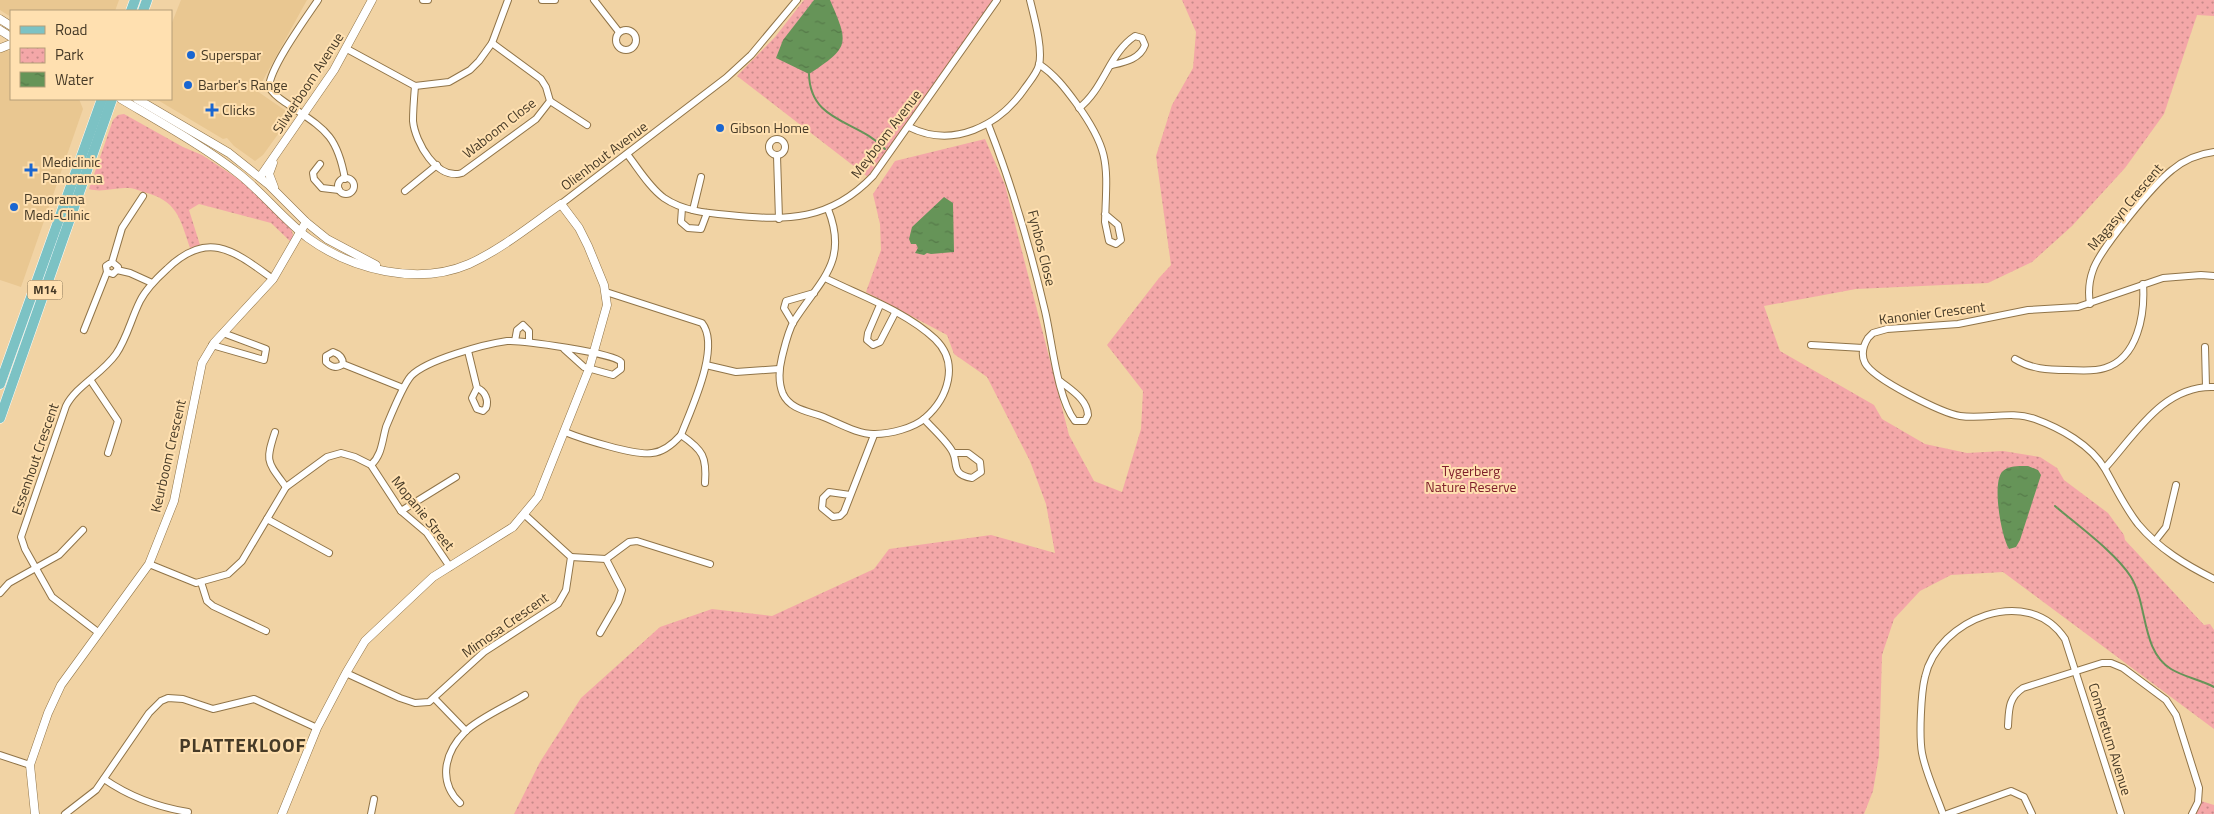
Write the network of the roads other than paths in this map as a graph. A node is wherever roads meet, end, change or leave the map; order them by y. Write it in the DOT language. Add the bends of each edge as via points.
graph roads {
  1 [pos="318,0"];
  2 [pos="372,0"];
  3 [pos="424,0"];
  4 [pos="428,0"];
  5 [pos="508,0"];
  6 [pos="542,0"];
  7 [pos="555,0"];
  8 [pos="594,0"];
  9 [pos="797,0"];
  10 [pos="997,0"];
  11 [pos="1030,0"];
  12 [pos="619,32"];
  13 [pos="492,43"];
  14 [pos="10,44"];
  15 [pos="1,48"];
  16 [pos="347,49"];
  17 [pos="1039,64"];
  18 [pos="1112,65"];
  19 [pos="415,86"];
  20 [pos="93,100"];
  21 [pos="102,100"];
  22 [pos="112,100"];
  23 [pos="122,100"];
  24 [pos="139,100"];
  25 [pos="550,101"];
  26 [pos="1079,108"];
  27 [pos="303,115"];
  28 [pos="93,123"];
  29 [pos="988,124"];
  30 [pos="587,125"];
  31 [pos="909,127"];
  32 [pos="2214,152"];
  33 [pos="627,154"];
  34 [pos="275,156"];
  35 [pos="777,156"];
  36 [pos="320,164"];
  37 [pos="246,165"];
  38 [pos="437,165"];
  39 [pos="238,174"];
  40 [pos="260,177"];
  41 [pos="701,177"];
  42 [pos="345,179"];
  43 [pos="339,190"];
  44 [pos="405,192"];
  45 [pos="143,196"];
  46 [pos="281,197"];
  47 [pos="561,204"];
  48 [pos="682,208"];
  49 [pos="828,209"];
  50 [pos="693,210"];
  51 [pos="280,211"];
  52 [pos="707,213"];
  53 [pos="1105,214"];
  54 [pos="779,219"];
  55 [pos="306,222"];
  56 [pos="301,232"];
  57 [pos="112,262"];
  58 [pos="117,270"];
  59 [pos="107,272"];
  60 [pos="394,272"];
  61 [pos="2214,276"];
  62 [pos="825,278"];
  63 [pos="274,279"];
  64 [pos="152,283"];
  65 [pos="2143,284"];
  66 [pos="606,292"];
  67 [pos="814,293"];
  68 [pos="2090,304"];
  69 [pos="880,305"];
  70 [pos="896,313"];
  71 [pos="793,323"];
  72 [pos="84,330"];
  73 [pos="223,333"];
  74 [pos="515,341"];
  75 [pos="529,342"];
  76 [pos="212,345"];
  77 [pos="1811,345"];
  78 [pos="2204,346"];
  79 [pos="1864,348"];
  80 [pos="564,349"];
  81 [pos="594,351"];
  82 [pos="468,352"];
  83 [pos="2015,359"];
  84 [pos="343,364"];
  85 [pos="706,365"];
  86 [pos="779,368"];
  87 [pos="589,369"];
  88 [pos="92,381"];
  89 [pos="1060,381"];
  90 [pos="0,384"];
  91 [pos="2206,386"];
  92 [pos="2214,387"];
  93 [pos="403,388"];
  94 [pos="477,388"];
  95 [pos="0,418"];
  96 [pos="924,419"];
  97 [pos="275,432"];
  98 [pos="565,432"];
  99 [pos="681,435"];
  100 [pos="874,435"];
  101 [pos="108,453"];
  102 [pos="954,453"];
  103 [pos="371,465"];
  104 [pos="2105,468"];
  105 [pos="456,477"];
  106 [pos="706,483"];
  107 [pos="2176,485"];
  108 [pos="286,486"];
  109 [pos="850,495"];
  110 [pos="402,511"];
  111 [pos="524,515"];
  112 [pos="267,519"];
  113 [pos="83,530"];
  114 [pos="2155,541"];
  115 [pos="329,554"];
  116 [pos="571,557"];
  117 [pos="606,559"];
  118 [pos="149,564"];
  119 [pos="710,564"];
  120 [pos="450,567"];
  121 [pos="36,568"];
  122 [pos="2214,579"];
  123 [pos="201,582"];
  124 [pos="0,593"];
  125 [pos="266,631"];
  126 [pos="99,633"];
  127 [pos="600,633"];
  128 [pos="2076,671"];
  129 [pos="346,673"];
  130 [pos="526,695"];
  131 [pos="435,698"];
  132 [pos="2008,726"];
  133 [pos="317,728"];
  134 [pos="466,731"];
  135 [pos="0,755"];
  136 [pos="30,765"];
  137 [pos="104,779"];
  138 [pos="374,799"];
  139 [pos="460,804"];
  140 [pos="188,812"];
  141 [pos="35,814"];
  142 [pos="65,814"];
  143 [pos="282,814"];
  144 [pos="371,814"];
  145 [pos="1943,814"];
  146 [pos="1947,814"];
  147 [pos="2032,814"];
  148 [pos="2121,814"];
  149 [pos="2192,814"];
  1 -- 27 [label="street" via="270,82 272,92"];
  2 -- 16 [label="street, Silwerboom Avenue"];
  3 -- 4 [label="street"];
  5 -- 13 [label="street"];
  6 -- 7 [label="street"];
  8 -- 12 [label="street"];
  9 -- 33 [label="street, Olienhout Avenue" via="751,55 726,78"];
  10 -- 31 [label="street, Meyboom Avenue"];
  11 -- 17 [label="street" via="1036,24"];
  13 -- 19 [label="street" via="479,61 460,76 437,85"];
  13 -- 25 [label="street, Waboom Close" via="535,73 546,86"];
  14 -- 15 [label="street"];
  16 -- 19 [label="street"];
  16 -- 27 [label="street, Silwerboom Avenue"];
  17 -- 26 [label="street" via="1054,75"];
  17 -- 29 [label="street" via="1012,104"];
  18 -- 18 [label="street" via="1130,40 1135,36 1142,38 1145,45 1140,54"];
  18 -- 26 [label="street" via="1092,97"];
  19 -- 38 [label="street" via="416,132"];
  20 -- 28 [label="main road"];
  21 -- 28 [label="main road, M14"];
  22 -- 95 [label="main road, M14"];
  23 -- 39 [label="street, Olienhout Avenue" via="218,158"];
  24 -- 37 [label="street, Olienhout Avenue"];
  25 -- 30 [label="street"];
  25 -- 38 [label="street, Waboom Close" via="536,119 462,173 450,174"];
  26 -- 53 [label="street" via="1095,129 1102,147 1106,169"];
  27 -- 34 [label="street, Silwerboom Avenue"];
  27 -- 42 [label="street" via="333,139"];
  28 -- 90 [label="main road, M14"];
  29 -- 31 [label="street" via="955,134 934,136"];
  29 -- 89 [label="street, Fynbos Close" via="1015,196"];
  31 -- 49 [label="street, Meyboom Avenue" via="866,183"];
  32 -- 68 [label="street, Magasyn Crescent" via="2191,158 2170,171 2106,246 2092,270"];
  33 -- 47 [label="street, Olienhout Avenue"];
  33 -- 48 [label="street, Meyboom Avenue" via="654,189"];
  34 -- 37 [label="street" via="261,166"];
  34 -- 40 [label="street, Silwerboom Avenue"];
  34 -- 46 [label="street" via="269,178"];
  35 -- 54 [label="street"];
  36 -- 43 [label="street" via="313,173 314,179 322,188"];
  37 -- 40 [label="street, Olienhout Avenue"];
  38 -- 44 [label="street"];
  39 -- 40 [label="street"];
  39 -- 51 [label="street, Olienhout Avenue"];
  40 -- 46 [label="street, Olienhout Avenue"];
  40 -- 51 [label="street" via="263,188"];
  41 -- 50 [label="street"];
  42 -- 43 [label="street" via="339,183"];
  42 -- 43 [label="street" via="353,184 352,191 346,194"];
  45 -- 57 [label="street" via="122,228"];
  46 -- 55 [label="street, Olienhout Avenue"];
  47 -- 60 [label="street, Olienhout Avenue" via="501,246 468,264 434,273"];
  47 -- 66 [label="street" via="583,236"];
  48 -- 50 [label="street, Meyboom Avenue"];
  48 -- 52 [label="street" via="681,222 688,228 701,229"];
  49 -- 54 [label="street, Meyboom Avenue"];
  49 -- 62 [label="street" via="836,238"];
  50 -- 52 [label="street, Meyboom Avenue"];
  51 -- 56 [label="street, Olienhout Avenue"];
  52 -- 54 [label="street, Meyboom Avenue"];
  55 -- 56 [label="street, Keurboom Crescent"];
  55 -- 60 [label="street, Olienhout Avenue" via="345,249"];
  56 -- 60 [label="street, Olienhout Avenue" via="342,258"];
  56 -- 63 [label="street, Keurboom Crescent"];
  57 -- 58 [label="street"];
  57 -- 59 [label="street" via="106,266"];
  58 -- 59 [label="street" via="113,274"];
  58 -- 64 [label="street"];
  59 -- 72 [label="street"];
  61 -- 65 [label="street, Kanonier Crescent" via="2182,276"];
  62 -- 67 [label="street"];
  62 -- 69 [label="street"];
  63 -- 64 [label="street, Essenhout Crescent" via="233,251 209,247 194,249 182,256"];
  63 -- 73 [label="street, Keurboom Crescent"];
  64 -- 88 [label="street, Essenhout Crescent" via="140,301 116,354"];
  65 -- 68 [label="street, Kanonier Crescent"];
  65 -- 83 [label="street" via="2143,307 2136,335 2128,353 2113,365 2095,370 2051,370 2025,365"];
  66 -- 81 [label="street" via="605,314"];
  66 -- 85 [label="street" via="702,323 709,335"];
  67 -- 71 [label="street"];
  67 -- 71 [label="street" via="786,301 784,308"];
  68 -- 79 [label="street, Kanonier Crescent" via="2028,310 1958,324 1880,330 1868,338"];
  69 -- 70 [label="street"];
  69 -- 70 [label="street" via="867,337 870,343 880,342"];
  70 -- 96 [label="street" via="934,338 946,356 949,381 946,390"];
  71 -- 86 [label="street"];
  73 -- 76 [label="street, Keurboom Crescent"];
  73 -- 76 [label="street" via="266,349 264,360"];
  74 -- 75 [label="street"];
  74 -- 75 [label="street" via="517,330 523,325 530,331"];
  74 -- 82 [label="street"];
  75 -- 80 [label="street"];
  76 -- 118 [label="street, Keurboom Crescent" via="198,376 174,501"];
  77 -- 79 [label="street"];
  78 -- 91 [label="street"];
  79 -- 104 [label="street" via="1866,364 1874,374 1937,409 1963,416 2014,415 2034,419 2073,438"];
  80 -- 81 [label="street"];
  80 -- 87 [label="street"];
  81 -- 87 [label="street"];
  81 -- 87 [label="street" via="619,359 621,369 614,375"];
  82 -- 93 [label="street" via="417,371"];
  82 -- 94 [label="street"];
  84 -- 93 [label="street"];
  85 -- 86 [label="street" via="736,372"];
  85 -- 99 [label="street"];
  86 -- 100 [label="street" via="784,395 794,406"];
  87 -- 98 [label="street"];
  88 -- 101 [label="street" via="118,421"];
  88 -- 121 [label="street, Essenhout Crescent" via="74,394 66,406 22,530 22,542"];
  89 -- 89 [label="street, Fynbos Close" via="1073,418 1078,422 1085,420 1088,415 1086,406"];
  91 -- 92 [label="street"];
  91 -- 104 [label="street" via="2186,391 2163,403"];
  93 -- 103 [label="street" via="380,453"];
  96 -- 100 [label="street"];
  96 -- 102 [label="street"];
  97 -- 108 [label="street" via="268,459"];
  98 -- 99 [label="street" via="650,454 666,448"];
  98 -- 111 [label="street" via="538,497"];
  99 -- 106 [label="street" via="701,450"];
  100 -- 109 [label="street"];
  102 -- 102 [label="street" via="968,452 980,462 981,472 972,478 963,475 954,465"];
  103 -- 108 [label="street" via="348,454 334,454"];
  103 -- 110 [label="street, Mopanie Street"];
  104 -- 114 [label="street" via="2128,510"];
  105 -- 110 [label="street"];
  107 -- 114 [label="street" via="2166,527"];
  108 -- 112 [label="street"];
  109 -- 109 [label="street" via="840,516 828,515 822,508 823,498 830,492"];
  110 -- 120 [label="street, Mopanie Street" via="426,533"];
  111 -- 116 [label="street"];
  111 -- 120 [label="street" via="508,530"];
  112 -- 115 [label="street"];
  112 -- 123 [label="street" via="234,570"];
  113 -- 121 [label="street" via="65,550"];
  114 -- 122 [label="street" via="2187,565"];
  116 -- 117 [label="street"];
  116 -- 131 [label="street, Mimosa Crescent" via="566,590 558,604 484,652"];
  117 -- 119 [label="street" via="629,542 637,541"];
  117 -- 127 [label="street" via="622,590"];
  118 -- 123 [label="street" via="184,580"];
  118 -- 126 [label="street, Keurboom Crescent"];
  120 -- 129 [label="street" via="423,586 372,634"];
  121 -- 124 [label="street" via="9,583"];
  121 -- 126 [label="street, Essenhout Crescent" via="52,598"];
  123 -- 125 [label="street" via="207,601 213,606"];
  126 -- 136 [label="street, Keurboom Crescent" via="54,698"];
  128 -- 132 [label="street" via="2019,690 2010,703"];
  128 -- 145 [label="street, Combretum Avenue" via="2061,633 2047,620 2030,613 1982,616 1944,639 1934,653 1925,676 1922,743 1927,770"];
  128 -- 148 [label="street, Combretum Avenue"];
  128 -- 149 [label="street, Combretum Avenue" via="2102,663 2116,664 2169,703 2199,788 2198,802"];
  129 -- 131 [label="street" via="415,703"];
  129 -- 133 [label="street"];
  130 -- 134 [label="street"];
  131 -- 134 [label="street"];
  133 -- 137 [label="street" via="254,699 213,708 173,697 161,701 149,713"];
  133 -- 143 [label="street"];
  134 -- 139 [label="street" via="453,748 446,769 447,786"];
  135 -- 136 [label="street"];
  136 -- 141 [label="street, Keurboom Crescent"];
  137 -- 140 [label="street" via="134,798"];
  137 -- 142 [label="street" via="90,796"];
  138 -- 144 [label="street"];
  146 -- 147 [label="street" via="2011,791 2024,797"];
}
